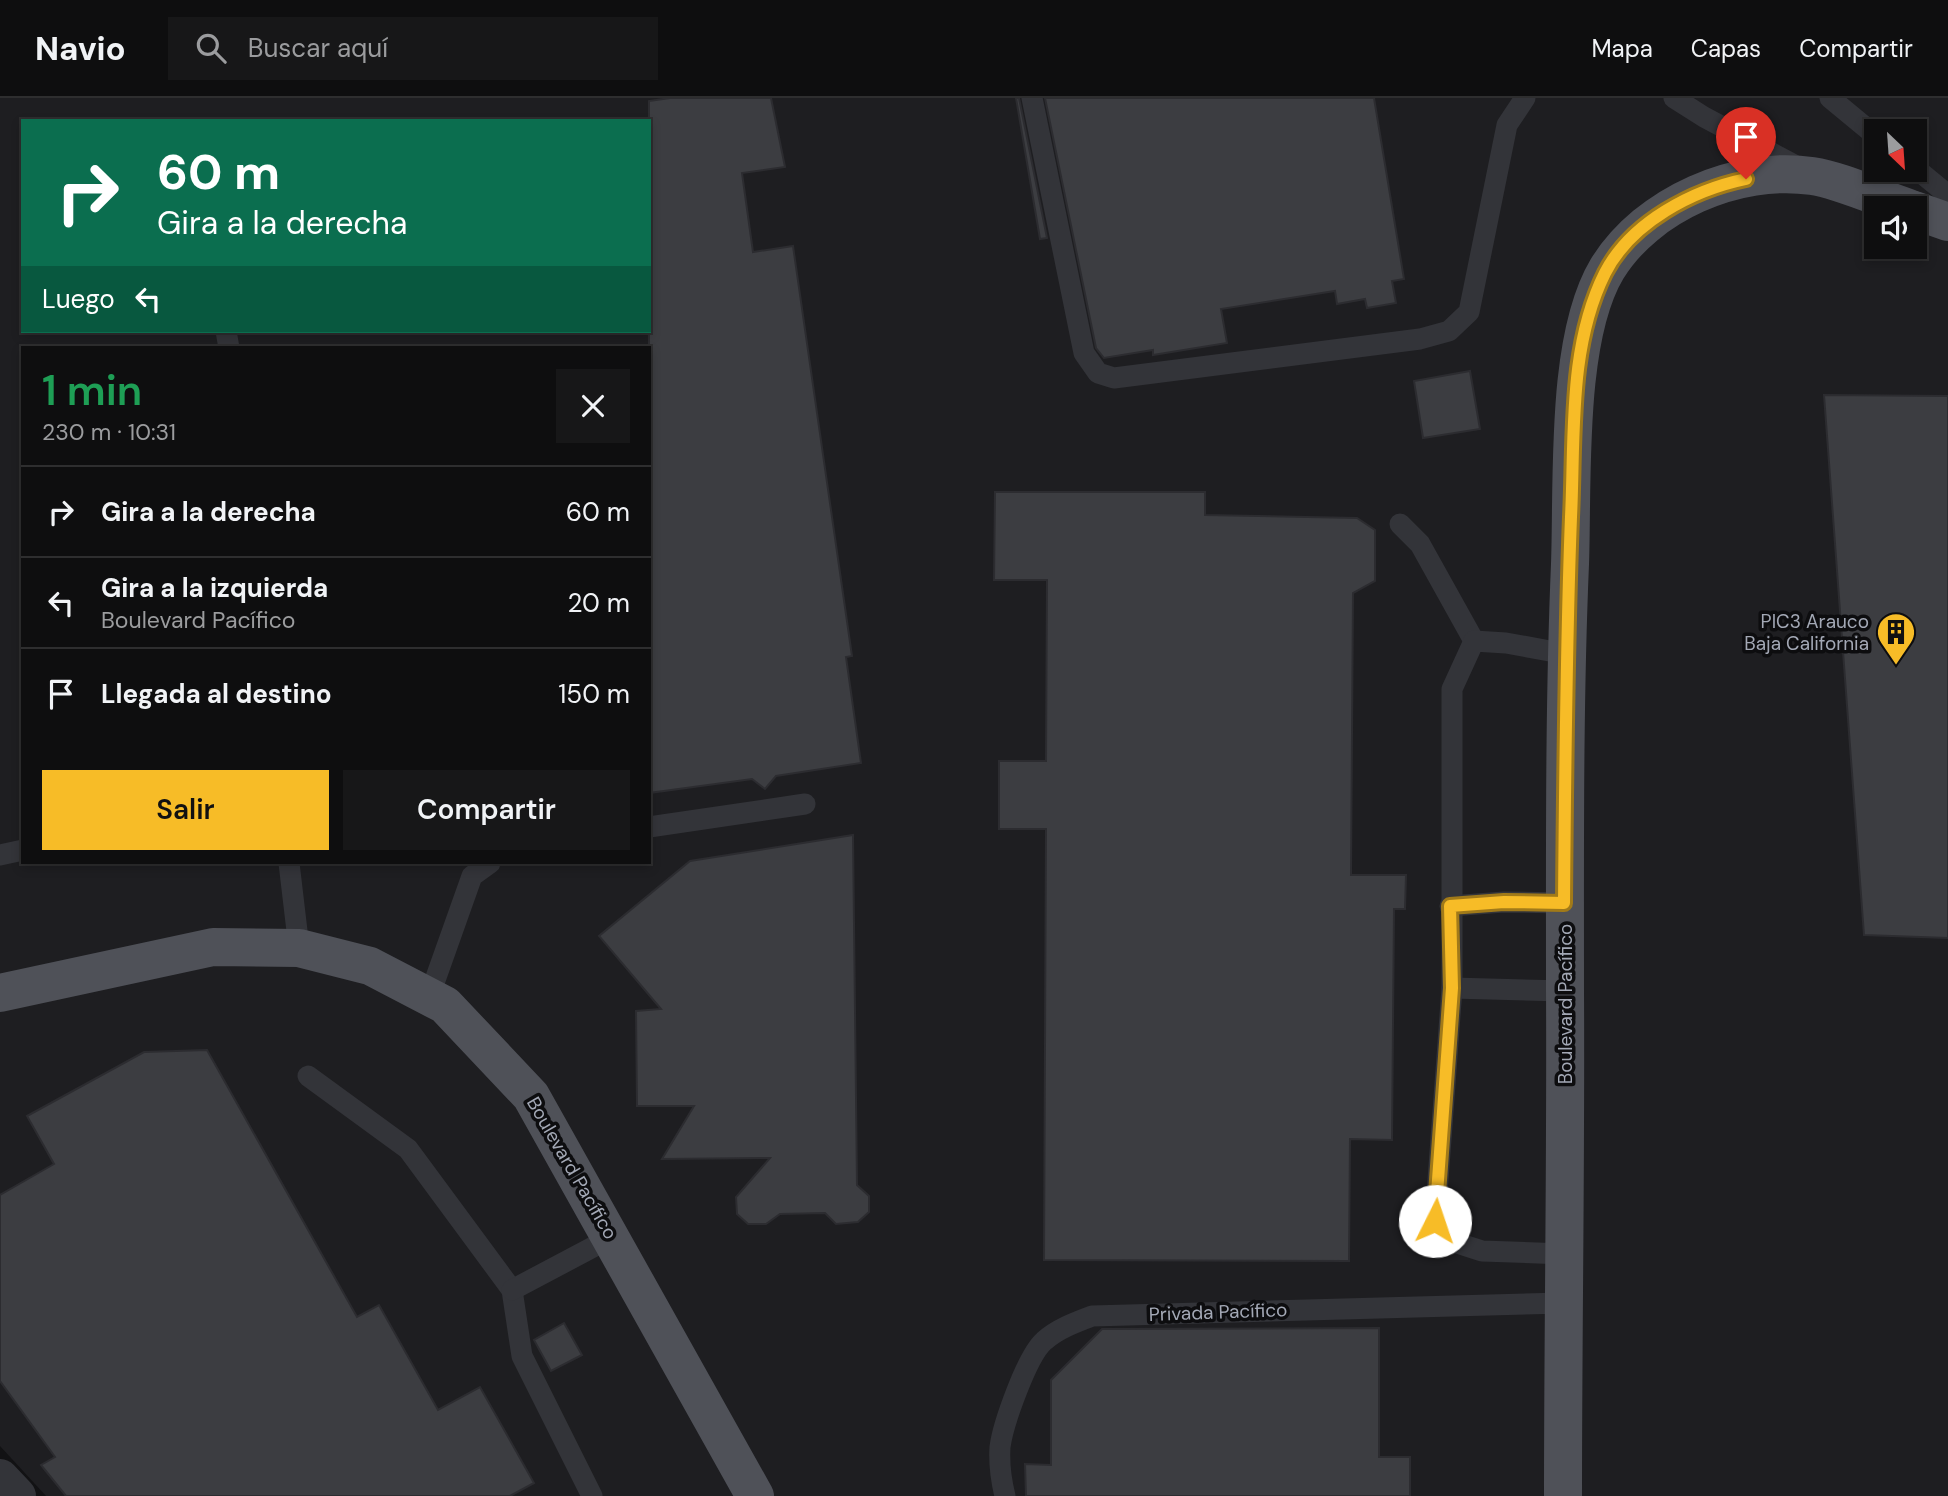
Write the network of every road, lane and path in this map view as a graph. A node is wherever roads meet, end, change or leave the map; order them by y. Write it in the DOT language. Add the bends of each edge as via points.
graph roads {
  1 [pos="1032,98"];
  2 [pos="1525,98"];
  3 [pos="1674,98"];
  4 [pos="1830,98"];
  5 [pos="1864,126"];
  6 [pos="1815,176"];
  7 [pos="1927,178"];
  8 [pos="1948,195"];
  9 [pos="1874,196"];
  10 [pos="1927,215"];
  11 [pos="1948,222"];
  12 [pos="1400,524"];
  13 [pos="1474,641"];
  14 [pos="1566,654"];
  15 [pos="805,804"];
  16 [pos="651,827"];
  17 [pos="21,850"];
  18 [pos="0,855"];
  19 [pos="289,864"];
  20 [pos="489,864"];
  21 [pos="1564,903"];
  22 [pos="1450,906"];
  23 [pos="299,948"];
  24 [pos="1452,988"];
  25 [pos="1565,991"];
  26 [pos="0,993"];
  27 [pos="429,997"];
  28 [pos="307,1076"];
  29 [pos="612,1237"];
  30 [pos="1564,1254"];
  31 [pos="512,1290"];
  32 [pos="1563,1303"];
  33 [pos="0,1478"];
  34 [pos="17,1496"];
  35 [pos="592,1496"];
  36 [pos="755,1496"];
  37 [pos="1005,1496"];
  38 [pos="1563,1496"];
  1 -- 2 [label="lane" via="1084,353 1098,373 1114,378 1449,331 1469,312 1507,125"];
  3 -- 6 [label="lane"];
  4 -- 5 [label="lane"];
  6 -- 9 [label="main road, Boulevard Pacífico"];
  6 -- 14 [label="main road, Boulevard Pacífico" via="1770,174 1723,184 1667,210 1630,239 1606,272 1585,327 1576,383"];
  7 -- 8 [label="lane"];
  10 -- 11 [label="main road"];
  12 -- 13 [label="lane" via="1420,544"];
  13 -- 14 [label="lane"];
  13 -- 22 [label="lane" via="1452,689"];
  14 -- 21 [label="main road, Boulevard Pacífico"];
  15 -- 16 [label="lane"];
  17 -- 18 [label="lane"];
  19 -- 23 [label="lane"];
  20 -- 27 [label="lane" via="472,876"];
  21 -- 22 [label="lane"];
  21 -- 25 [label="main road, Boulevard Pacífico"];
  22 -- 24 [label="lane"];
  23 -- 26 [label="main road, Boulevard Pacífico" via="213,947"];
  23 -- 27 [label="main road, Boulevard Pacífico" via="370,966"];
  24 -- 25 [label="lane"];
  24 -- 30 [label="lane" via="1435,1221 1451,1241 1482,1251"];
  25 -- 30 [label="main road, Boulevard Pacífico"];
  27 -- 29 [label="main road, Boulevard Pacífico" via="445,1005 531,1096"];
  28 -- 31 [label="lane" via="408,1149"];
  29 -- 31 [label="lane"];
  29 -- 36 [label="main road, Boulevard Pacífico"];
  30 -- 32 [label="main road, Boulevard Pacífico"];
  31 -- 35 [label="lane" via="522,1356"];
  32 -- 37 [label="lane, Privada Pacífico" via="1092,1316 1043,1342 1028,1363 1000,1446"];
  32 -- 38 [label="main road, Boulevard Pacífico"];
  33 -- 34 [label="street"];
}
